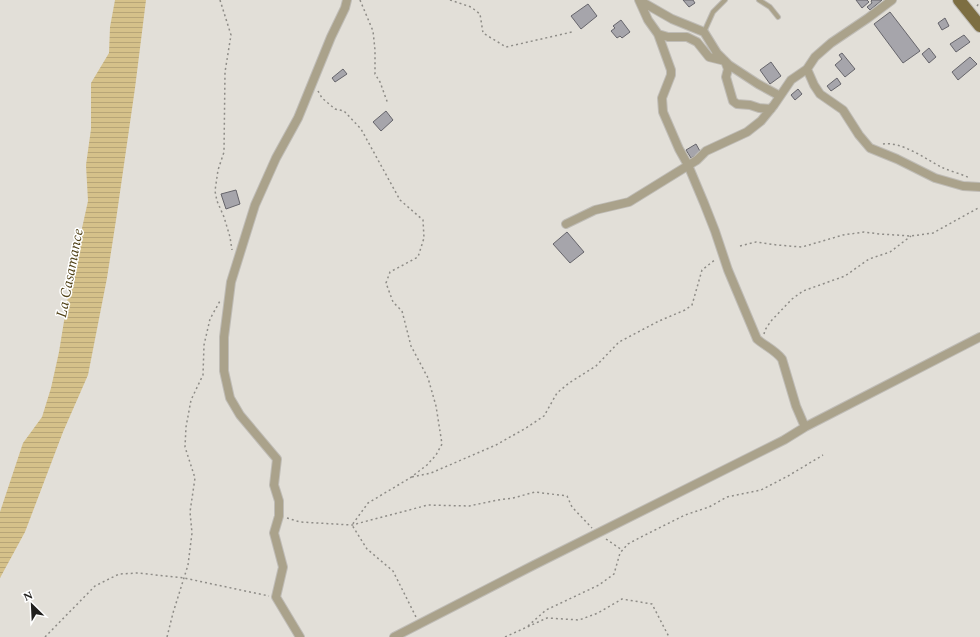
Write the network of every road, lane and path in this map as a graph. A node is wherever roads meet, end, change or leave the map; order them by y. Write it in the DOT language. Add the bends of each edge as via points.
graph roads {
  1 [pos="220,0"];
  2 [pos="347,0"];
  3 [pos="360,0"];
  4 [pos="450,0"];
  5 [pos="639,0"];
  6 [pos="642,0"];
  7 [pos="724,0"];
  8 [pos="759,0"];
  9 [pos="892,0"];
  10 [pos="959,0"];
  11 [pos="978,0"];
  12 [pos="980,2"];
  13 [pos="778,17"];
  14 [pos="980,26"];
  15 [pos="572,32"];
  16 [pos="704,32"];
  17 [pos="658,34"];
  18 [pos="725,61"];
  19 [pos="807,69"];
  20 [pos="313,83"];
  21 [pos="780,96"];
  22 [pos="388,104"];
  23 [pos="771,109"];
  24 [pos="870,148"];
  25 [pos="688,166"];
  26 [pos="971,178"];
  27 [pos="980,187"];
  28 [pos="980,207"];
  29 [pos="566,224"];
  30 [pos="912,236"];
  31 [pos="740,246"];
  32 [pos="232,250"];
  33 [pos="723,254"];
  34 [pos="220,300"];
  35 [pos="980,337"];
  36 [pos="762,344"];
  37 [pos="805,427"];
  38 [pos="823,455"];
  39 [pos="410,478"];
  40 [pos="279,516"];
  41 [pos="352,525"];
  42 [pos="598,533"];
  43 [pos="622,550"];
  44 [pos="184,578"];
  45 [pos="276,597"];
  46 [pos="419,624"];
  47 [pos="528,626"];
  48 [pos="45,637"];
  49 [pos="167,637"];
  50 [pos="300,637"];
  51 [pos="394,637"];
  52 [pos="504,637"];
  53 [pos="669,637"];
  1 -- 32 [label="path" via="231,36 225,72 224,152 215,191"];
  2 -- 20 [label="street"];
  3 -- 22 [label="path" via="373,31 376,50 375,74"];
  4 -- 15 [label="path" via="471,6 480,14 483,33 506,47"];
  5 -- 17 [label="street"];
  6 -- 16 [label="street" via="672,19"];
  7 -- 16 [label="lane" via="713,12"];
  8 -- 13 [label="lane" via="770,7"];
  9 -- 19 [label="street" via="831,43 815,57"];
  10 -- 14 [label="main road"];
  11 -- 12 [label="path"];
  16 -- 18 [label="street"];
  17 -- 18 [label="street" via="687,37 697,42 709,57"];
  17 -- 25 [label="street" via="671,70 662,98 663,112"];
  18 -- 21 [label="street"];
  18 -- 23 [label="street" via="728,68 726,77 733,101 737,104"];
  19 -- 21 [label="street" via="791,80"];
  19 -- 24 [label="street" via="820,94 843,110"];
  20 -- 39 [label="path" via="322,98 335,109 344,111 361,129 400,200 423,220 424,238 418,257 390,272 386,283 393,302 402,311 410,346 428,378 436,406 442,444 427,465"];
  20 -- 40 [label="street" via="255,205 231,282 224,337 224,371 230,398 240,415 278,459 274,485 279,501"];
  21 -- 23 [label="street"];
  23 -- 25 [label="street" via="747,132 706,151"];
  24 -- 26 [label="path" via="894,145"];
  24 -- 27 [label="street" via="934,178 963,186"];
  25 -- 29 [label="street" via="629,202 595,210"];
  25 -- 33 [label="street"];
  28 -- 30 [label="path" via="933,233"];
  30 -- 31 [label="path" via="864,232 843,235 802,247 756,242"];
  30 -- 36 [label="path" via="890,252 869,259 845,276 803,291 771,321 765,330"];
  33 -- 36 [label="street" via="757,339"];
  33 -- 39 [label="path" via="702,270 692,305 619,342 596,366 557,393 544,416 496,445 431,473"];
  34 -- 44 [label="path" via="210,319 204,345 203,375 191,400 186,427 185,447 195,478 190,512 192,533"];
  35 -- 37 [label="street"];
  36 -- 37 [label="street" via="778,353 782,359"];
  37 -- 42 [label="street"];
  38 -- 43 [label="path" via="761,490 727,498 685,515 628,544"];
  39 -- 41 [label="path" via="368,503"];
  40 -- 41 [label="path" via="300,522"];
  40 -- 45 [label="street" via="274,533 283,567"];
  41 -- 42 [label="path" via="428,505 469,506 535,492 566,496 572,507"];
  41 -- 46 [label="path" via="367,549 393,571"];
  42 -- 43 [label="path"];
  42 -- 46 [label="street"];
  43 -- 47 [label="path" via="614,574 599,585 546,610"];
  44 -- 45 [label="path"];
  44 -- 48 [label="path" via="138,573 119,574 95,586"];
  44 -- 49 [label="path"];
  45 -- 50 [label="street"];
  46 -- 51 [label="street"];
  47 -- 52 [label="path"];
  47 -- 53 [label="path" via="547,618 579,620 598,613 622,599 652,604"];
}
